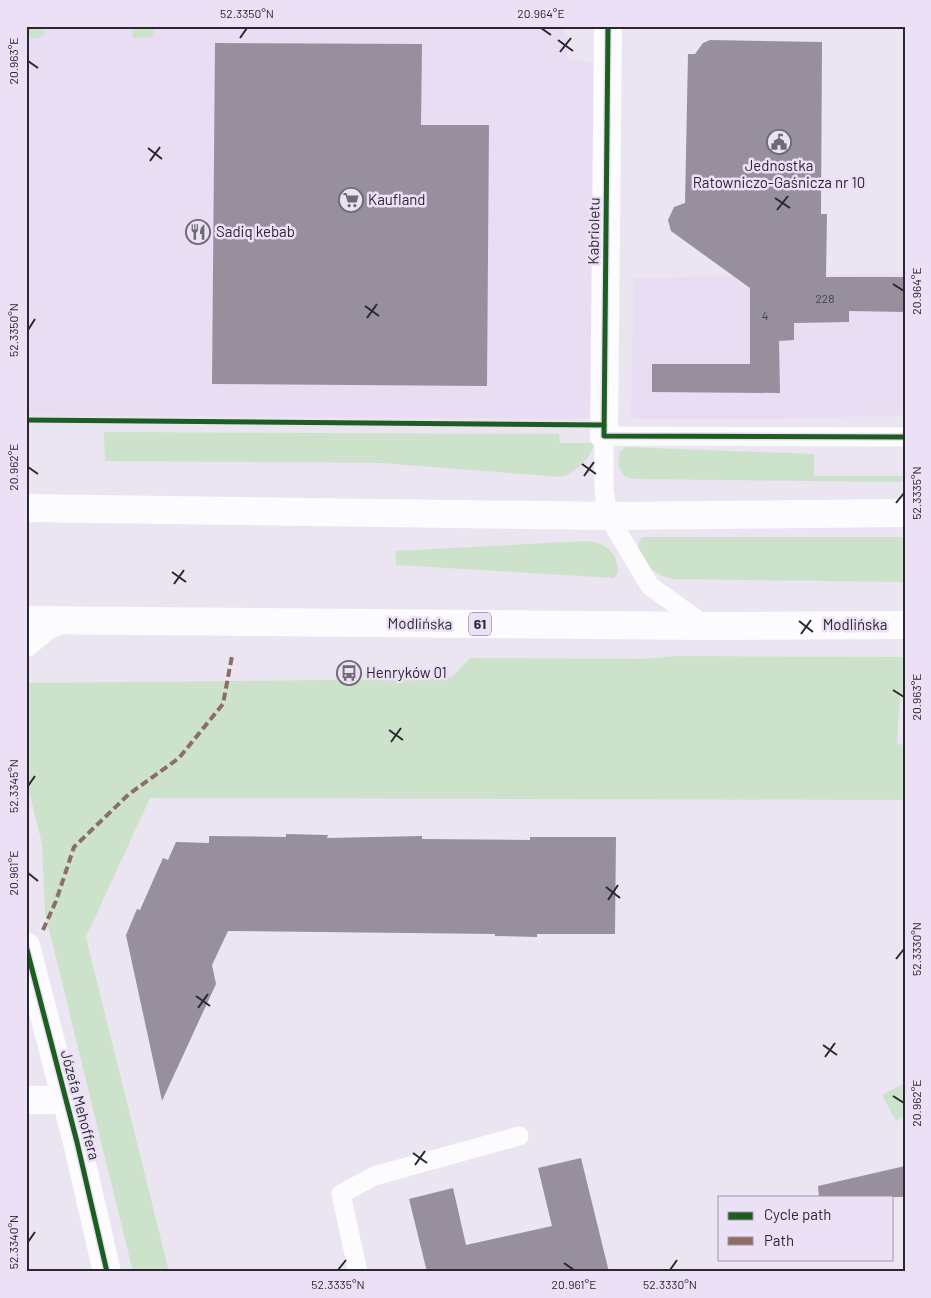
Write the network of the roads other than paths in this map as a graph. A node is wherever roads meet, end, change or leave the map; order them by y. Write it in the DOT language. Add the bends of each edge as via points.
graph roads {
  1 [pos="608,26"];
  2 [pos="604,436"];
  3 [pos="905,437"];
  4 [pos="26,508"];
  5 [pos="905,513"];
  6 [pos="608,516"];
  7 [pos="26,620"];
  8 [pos="55,622"];
  9 [pos="905,625"];
  10 [pos="706,626"];
  11 [pos="26,643"];
  12 [pos="26,946"];
  13 [pos="26,1100"];
  14 [pos="65,1100"];
  15 [pos="520,1136"];
  16 [pos="107,1272"];
  17 [pos="358,1272"];
  1 -- 2 [label="main road, Kabrioletu"];
  2 -- 3 [label="lane"];
  2 -- 6 [label="lane" via="604,490"];
  4 -- 6 [label="main road"];
  5 -- 6 [label="main road"];
  6 -- 10 [label="lane" via="650,586"];
  7 -- 8 [label="main road, Modlińska / 61"];
  8 -- 10 [label="main road, Modlińska / 61"];
  8 -- 11 [label="main road"];
  9 -- 10 [label="main road, Modlińska / 61"];
  12 -- 14 [label="main road, Józefa Mehoffera"];
  13 -- 14 [label="main road"];
  14 -- 16 [label="main road, Józefa Mehoffera"];
  15 -- 17 [label="lane" via="374,1176 341,1194"];
}
